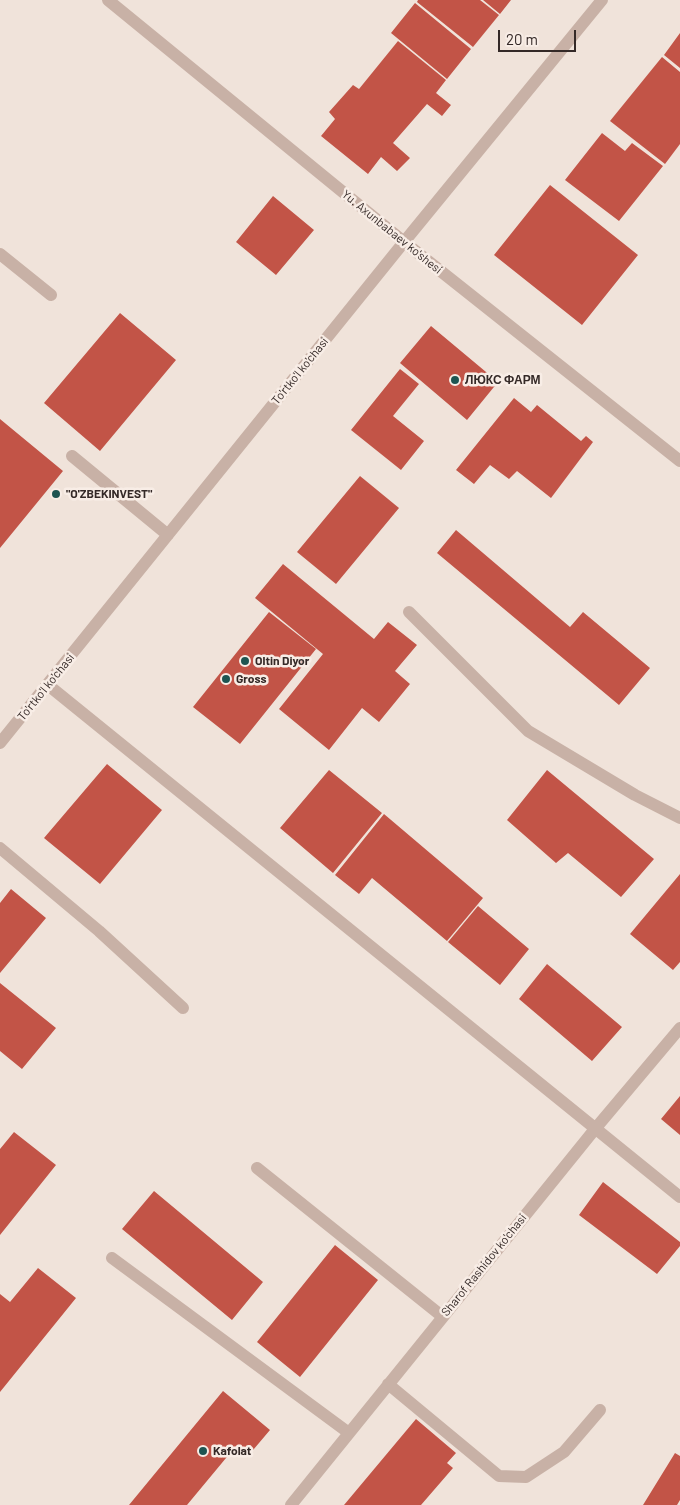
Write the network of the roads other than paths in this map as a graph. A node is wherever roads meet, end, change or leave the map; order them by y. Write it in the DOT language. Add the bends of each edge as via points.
graph roads {
  1 [pos="108,0"];
  2 [pos="602,0"];
  3 [pos="404,242"];
  4 [pos="0,254"];
  5 [pos="51,295"];
  6 [pos="72,456"];
  7 [pos="680,461"];
  8 [pos="168,535"];
  9 [pos="408,612"];
  10 [pos="48,685"];
  11 [pos="0,743"];
  12 [pos="680,818"];
  13 [pos="0,848"];
  14 [pos="183,1008"];
  15 [pos="680,1028"];
  16 [pos="595,1129"];
  17 [pos="257,1168"];
  18 [pos="680,1197"];
  19 [pos="112,1258"];
  20 [pos="443,1317"];
  21 [pos="388,1384"];
  22 [pos="600,1410"];
  23 [pos="349,1433"];
  24 [pos="291,1505"];
  1 -- 3 [label="street, Yu. Axunbabaev ko'shesi"];
  2 -- 3 [label="street, To'rtko'l ko'chasi"];
  3 -- 7 [label="street, Yu. Axunbabaev ko'shesi"];
  3 -- 8 [label="street, To'rtko'l ko'chasi"];
  4 -- 5 [label="street"];
  6 -- 8 [label="street"];
  8 -- 10 [label="street, To'rtko'l ko'chasi"];
  9 -- 12 [label="street" via="528,731"];
  10 -- 11 [label="street, To'rtko'l ko'chasi"];
  10 -- 16 [label="street"];
  13 -- 14 [label="street" via="99,931"];
  15 -- 16 [label="street, Sharof Rashidov ko'chasi"];
  16 -- 18 [label="street"];
  16 -- 20 [label="street, Sharof Rashidov ko'chasi"];
  17 -- 20 [label="street"];
  19 -- 23 [label="street"];
  20 -- 21 [label="street, Sharof Rashidov ko'chasi"];
  21 -- 22 [label="street" via="499,1476 526,1477 564,1452"];
  21 -- 23 [label="street, Sharof Rashidov ko'chasi"];
  23 -- 24 [label="street, Sharof Rashidov ko'chasi"];
}
